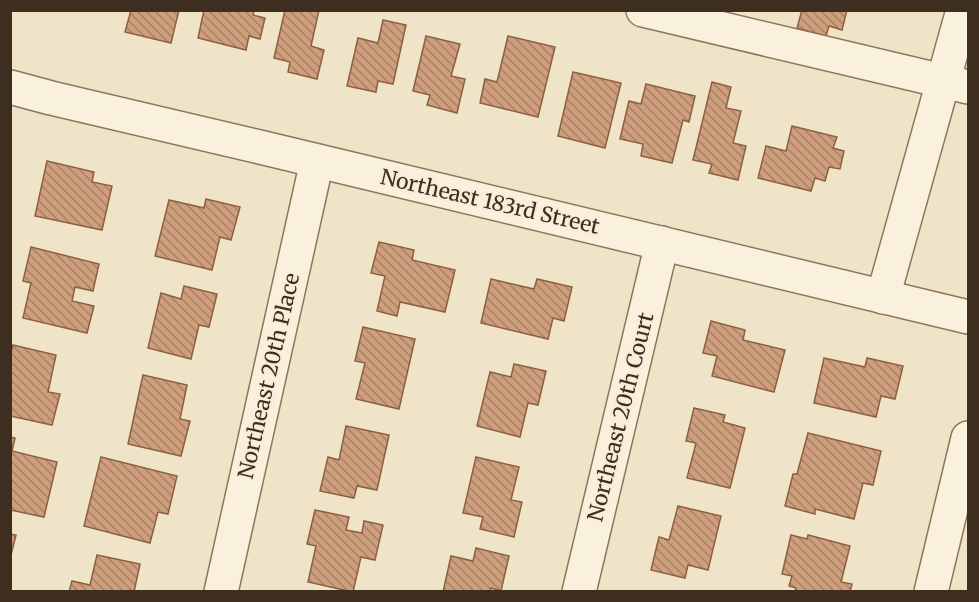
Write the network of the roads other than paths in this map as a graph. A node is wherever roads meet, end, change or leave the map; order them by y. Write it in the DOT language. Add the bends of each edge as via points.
graph roads {
  1 [pos="644,10"];
  2 [pos="963,10"];
  3 [pos="956,84"];
  4 [pos="10,87"];
  5 [pos="317,161"];
  6 [pos="663,243"];
  7 [pos="883,297"];
  8 [pos="969,317"];
  9 [pos="969,438"];
  10 [pos="221,591"];
  11 [pos="579,591"];
  12 [pos="930,591"];
  1 -- 3 [label="street"];
  2 -- 3 [label="street"];
  3 -- 7 [label="street"];
  4 -- 5 [label="street, Northeast 183rd Street"];
  5 -- 6 [label="street, Northeast 183rd Street"];
  5 -- 10 [label="street, Northeast 20th Place"];
  6 -- 7 [label="street, Northeast 183rd Street"];
  6 -- 11 [label="street, Northeast 20th Court"];
  7 -- 8 [label="street, Northeast 183rd Street"];
  9 -- 12 [label="street"];
}
